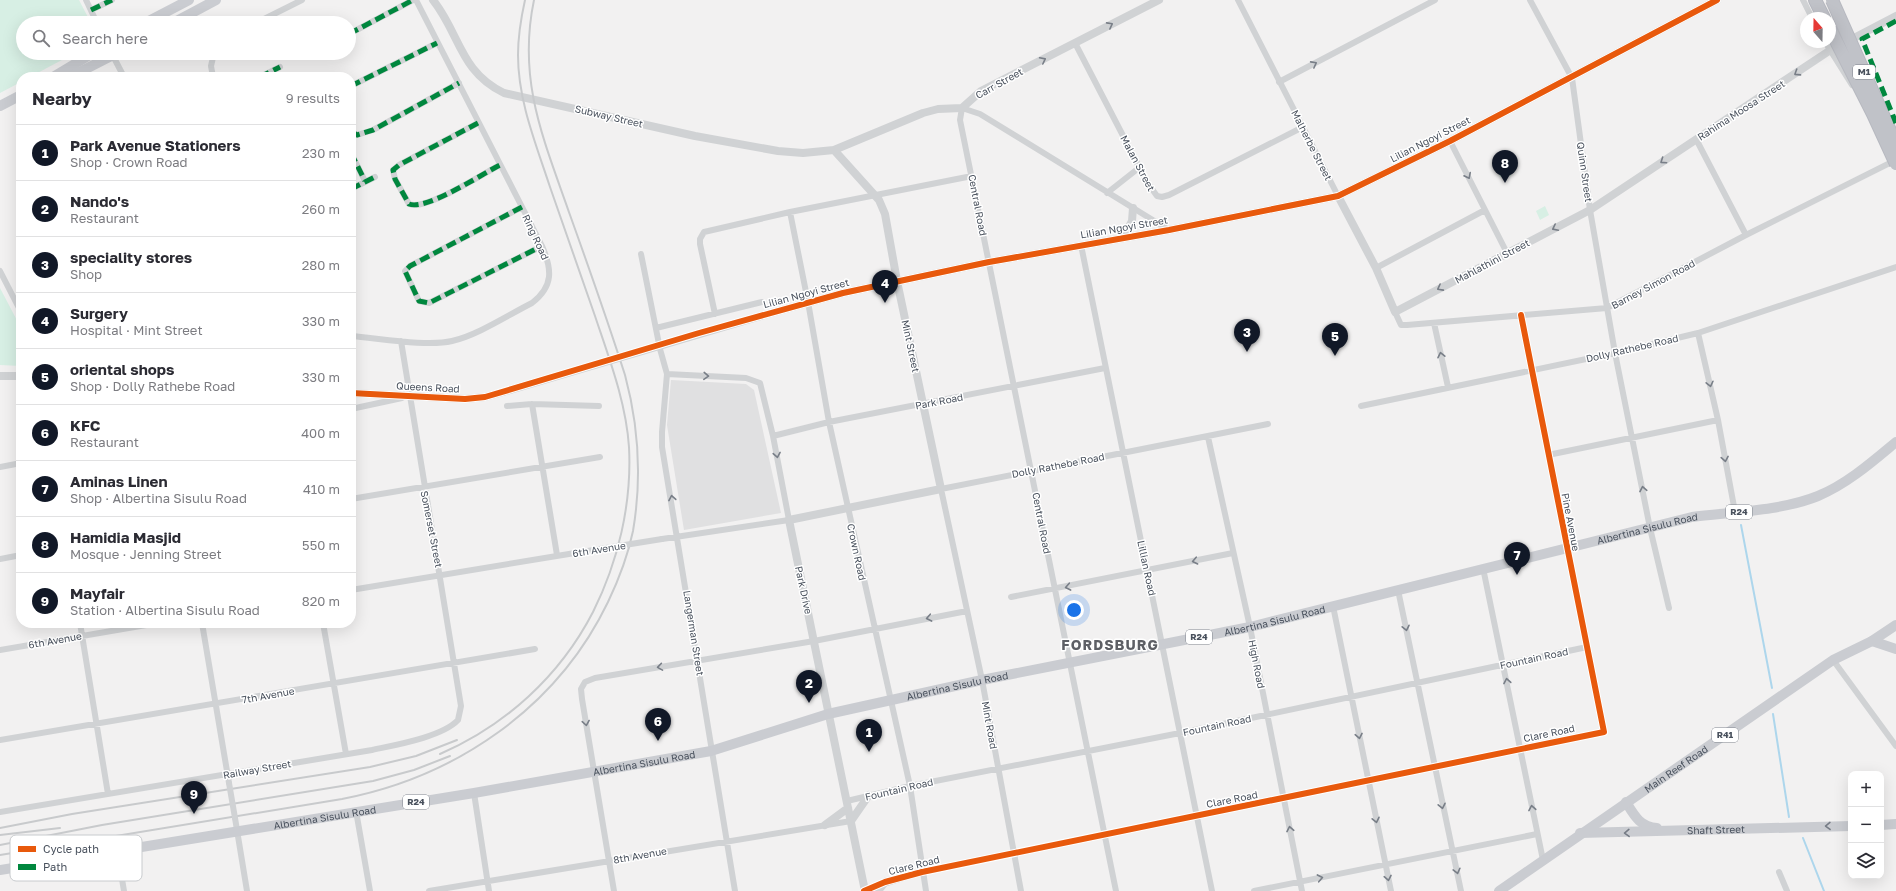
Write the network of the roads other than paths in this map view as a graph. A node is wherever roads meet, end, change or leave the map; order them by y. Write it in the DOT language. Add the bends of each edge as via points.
graph roads {
  1 [pos="86,0"];
  2 [pos="112,0"];
  3 [pos="189,0"];
  4 [pos="216,0"];
  5 [pos="302,0"];
  6 [pos="414,0"];
  7 [pos="433,0"];
  8 [pos="1159,0"];
  9 [pos="1238,0"];
  10 [pos="1435,0"];
  11 [pos="1530,0"];
  12 [pos="1717,0"];
  13 [pos="1803,0"];
  14 [pos="1815,0"];
  15 [pos="1832,0"];
  16 [pos="91,10"];
  17 [pos="1809,12"];
  18 [pos="1821,12"];
  19 [pos="94,16"];
  20 [pos="158,16"];
  21 [pos="186,16"];
  22 [pos="270,16"];
  23 [pos="1896,16"];
  24 [pos="356,30"];
  25 [pos="1836,41"];
  26 [pos="437,43"];
  27 [pos="1077,46"];
  28 [pos="1828,48"];
  29 [pos="1830,51"];
  30 [pos="81,60"];
  31 [pos="102,60"];
  32 [pos="116,60"];
  33 [pos="212,60"];
  34 [pos="280,67"];
  35 [pos="61,72"];
  36 [pos="79,72"];
  37 [pos="122,72"];
  38 [pos="212,72"];
  39 [pos="275,72"];
  40 [pos="1572,78"];
  41 [pos="1279,82"];
  42 [pos="458,83"];
  43 [pos="356,84"];
  44 [pos="16,98"];
  45 [pos="16,104"];
  46 [pos="0,106"];
  47 [pos="962,108"];
  48 [pos="0,112"];
  49 [pos="478,123"];
  50 [pos="1303,127"];
  51 [pos="356,133"];
  52 [pos="1696,139"];
  53 [pos="1450,141"];
  54 [pos="1896,144"];
  55 [pos="1896,149"];
  56 [pos="834,150"];
  57 [pos="1896,160"];
  58 [pos="356,163"];
  59 [pos="1896,164"];
  60 [pos="500,165"];
  61 [pos="1140,167"];
  62 [pos="972,176"];
  63 [pos="375,177"];
  64 [pos="365,181"];
  65 [pos="356,186"];
  66 [pos="1107,192"];
  67 [pos="874,195"];
  68 [pos="1338,196"];
  69 [pos="522,207"];
  70 [pos="1133,208"];
  71 [pos="1485,210"];
  72 [pos="1590,210"];
  73 [pos="790,212"];
  74 [pos="1169,230"];
  75 [pos="1746,235"];
  76 [pos="1123,238"];
  77 [pos="1081,245"];
  78 [pos="542,246"];
  79 [pos="1507,253"];
  80 [pos="641,254"];
  81 [pos="990,262"];
  82 [pos="1896,267"];
  83 [pos="1376,268"];
  84 [pos="0,271"];
  85 [pos="897,281"];
  86 [pos="16,302"];
  87 [pos="762,302"];
  88 [pos="808,302"];
  89 [pos="1607,308"];
  90 [pos="1395,312"];
  91 [pos="715,314"];
  92 [pos="1521,315"];
  93 [pos="1434,323"];
  94 [pos="656,328"];
  95 [pos="1698,333"];
  96 [pos="356,336"];
  97 [pos="401,341"];
  98 [pos="1616,353"];
  99 [pos="1105,368"];
  100 [pos="1531,370"];
  101 [pos="667,374"];
  102 [pos="0,376"];
  103 [pos="16,376"];
  104 [pos="1014,387"];
  105 [pos="1448,387"];
  106 [pos="503,392"];
  107 [pos="356,393"];
  108 [pos="409,396"];
  109 [pos="532,404"];
  110 [pos="923,404"];
  111 [pos="507,406"];
  112 [pos="599,406"];
  113 [pos="1361,406"];
  114 [pos="356,408"];
  115 [pos="1718,420"];
  116 [pos="829,422"];
  117 [pos="1268,424"];
  118 [pos="773,436"];
  119 [pos="1208,437"];
  120 [pos="1633,437"];
  121 [pos="1896,442"];
  122 [pos="1122,452"];
  123 [pos="1548,456"];
  124 [pos="600,457"];
  125 [pos="16,464"];
  126 [pos="0,467"];
  127 [pos="543,467"];
  128 [pos="1032,471"];
  129 [pos="424,487"];
  130 [pos="941,489"];
  131 [pos="356,498"];
  132 [pos="848,507"];
  133 [pos="1735,512"];
  134 [pos="789,520"];
  135 [pos="1650,528"];
  136 [pos="679,537"];
  137 [pos="1566,547"];
  138 [pos="1233,553"];
  139 [pos="557,555"];
  140 [pos="16,556"];
  141 [pos="0,559"];
  142 [pos="1483,568"];
  143 [pos="1148,571"];
  144 [pos="440,575"];
  145 [pos="356,589"];
  146 [pos="1054,589"];
  147 [pos="1398,590"];
  148 [pos="1011,597"];
  149 [pos="1333,606"];
  150 [pos="1669,608"];
  151 [pos="967,611"];
  152 [pos="1896,625"];
  153 [pos="1250,627"];
  154 [pos="81,628"];
  155 [pos="129,628"];
  156 [pos="203,628"];
  157 [pos="324,628"];
  158 [pos="874,629"];
  159 [pos="82,636"];
  160 [pos="814,641"];
  161 [pos="1872,641"];
  162 [pos="1162,644"];
  163 [pos="1587,647"];
  164 [pos="535,649"];
  165 [pos="1896,649"];
  166 [pos="0,650"];
  167 [pos="1833,660"];
  168 [pos="698,661"];
  169 [pos="452,663"];
  170 [pos="1070,663"];
  171 [pos="1504,664"];
  172 [pos="982,680"];
  173 [pos="1418,682"];
  174 [pos="333,683"];
  175 [pos="1352,697"];
  176 [pos="889,699"];
  177 [pos="216,703"];
  178 [pos="828,714"];
  179 [pos="1267,714"];
  180 [pos="460,716"];
  181 [pos="97,724"];
  182 [pos="1604,732"];
  183 [pos="1180,733"];
  184 [pos="0,740"];
  185 [pos="1896,746"];
  186 [pos="1520,750"];
  187 [pos="711,751"];
  188 [pos="1088,751"];
  189 [pos="346,754"];
  190 [pos="1434,767"];
  191 [pos="998,769"];
  192 [pos="594,772"];
  193 [pos="228,774"];
  194 [pos="1368,782"];
  195 [pos="910,786"];
  196 [pos="474,792"];
  197 [pos="108,794"];
  198 [pos="869,796"];
  199 [pos="1284,798"];
  200 [pos="1626,802"];
  201 [pos="847,805"];
  202 [pos="356,811"];
  203 [pos="0,812"];
  204 [pos="1196,816"];
  205 [pos="851,821"];
  206 [pos="1896,824"];
  207 [pos="825,825"];
  208 [pos="1884,825"];
  209 [pos="1848,826"];
  210 [pos="237,831"];
  211 [pos="1680,831"];
  212 [pos="1580,833"];
  213 [pos="1104,834"];
  214 [pos="1537,834"];
  215 [pos="727,840"];
  216 [pos="142,845"];
  217 [pos="1452,851"];
  218 [pos="1013,853"];
  219 [pos="1543,860"];
  220 [pos="609,861"];
  221 [pos="1386,864"];
  222 [pos="10,868"];
  223 [pos="0,870"];
  224 [pos="922,872"];
  225 [pos="1780,872"];
  226 [pos="122,881"];
  227 [pos="487,881"];
  228 [pos="885,882"];
  229 [pos="1300,882"];
  230 [pos="124,891"];
  231 [pos="247,891"];
  232 [pos="370,891"];
  233 [pos="429,891"];
  234 [pos="489,891"];
  235 [pos="614,891"];
  236 [pos="735,891"];
  237 [pos="865,891"];
  238 [pos="878,891"];
  239 [pos="926,891"];
  240 [pos="1021,891"];
  241 [pos="1116,891"];
  242 [pos="1212,891"];
  243 [pos="1254,891"];
  244 [pos="1302,891"];
  245 [pos="1391,891"];
  246 [pos="1462,891"];
  247 [pos="1499,891"];
  248 [pos="1787,891"];
  1 -- 16 [label="street"];
  2 -- 16 [label="street"];
  3 -- 20 [label="main road"];
  4 -- 21 [label="main road"];
  5 -- 22 [label="street"];
  6 -- 24 [label="street"];
  6 -- 26 [label="street, Ring Road"];
  7 -- 56 [label="street, Subway Street" via="474,72 504,93 695,136 778,151 803,153"];
  27 -- 8 [label="street, Carr Street, one-way"];
  9 -- 41 [label="street, Malherbe Street"];
  41 -- 10 [label="street, one-way"];
  11 -- 40 [label="street, Quinn Street"];
  12 -- 40 [label="street, Lilian Ngoyi Street"];
  13 -- 17 [label="street"];
  14 -- 18 [label="highway"];
  15 -- 54 [label="highway, M1, bridge"];
  16 -- 19 [label="street"];
  23 -- 29 [label="street, Rahima Moosa Street"];
  25 -- 59 [label="highway, M1, bridge"];
  26 -- 42 [label="street, Ring Road"];
  26 -- 43 [label="street"];
  47 -- 27 [label="street, Carr Street, one-way" via="981,91"];
  27 -- 61 [label="street, Malan Street"];
  28 -- 29 [label="street"];
  29 -- 52 [label="street, Rahima Moosa Street, one-way"];
  29 -- 55 [label="street"];
  30 -- 35 [label="main road"];
  31 -- 36 [label="main road"];
  32 -- 37 [label="street"];
  33 -- 38 [label="street"];
  34 -- 39 [label="street"];
  40 -- 53 [label="street, Lilian Ngoyi Street"];
  40 -- 72 [label="street, Quinn Street"];
  41 -- 50 [label="street, Malherbe Street"];
  42 -- 49 [label="street, Ring Road"];
  42 -- 51 [label="street" via="373,130"];
  44 -- 46 [label="main road"];
  45 -- 48 [label="main road"];
  47 -- 56 [label="street" via="938,109 923,113"];
  47 -- 62 [label="street, Central Road" via="960,120"];
  47 -- 66 [label="street" via="980,114"];
  49 -- 60 [label="street, Ring Road"];
  49 -- 60 [label="street" via="395,168 393,175 409,204 418,206"];
  50 -- 61 [label="street, Malan Street" via="1162,198 1154,193"];
  50 -- 68 [label="street, Malherbe Street"];
  52 -- 72 [label="street, Rahima Moosa Street, one-way"];
  52 -- 75 [label="street"];
  53 -- 68 [label="street, Lilian Ngoyi Street"];
  53 -- 71 [label="street, one-way"];
  56 -- 67 [label="street, Mint Street"];
  57 -- 75 [label="street, Barney Simon Road"];
  58 -- 64 [label="street"];
  60 -- 69 [label="street, Ring Road"];
  61 -- 66 [label="street"];
  62 -- 67 [label="street"];
  62 -- 81 [label="street, Central Road"];
  63 -- 64 [label="street"];
  64 -- 65 [label="street"];
  66 -- 70 [label="street"];
  67 -- 73 [label="street"];
  67 -- 85 [label="street, Mint Street" via="885,214"];
  68 -- 74 [label="street, Lilian Ngoyi Street"];
  68 -- 83 [label="street, Malherbe Street"];
  69 -- 78 [label="street, Ring Road"];
  69 -- 78 [label="street" via="407,268 407,277 419,301 428,303"];
  70 -- 74 [label="street"];
  70 -- 76 [label="street" via="1131,226"];
  71 -- 79 [label="street"];
  71 -- 83 [label="street"];
  72 -- 79 [label="street, Mahlathini Street, one-way"];
  72 -- 89 [label="street, Quinn Street"];
  73 -- 88 [label="street, Crown Road"];
  73 -- 91 [label="street" via="704,232 700,244"];
  74 -- 76 [label="street, Lilian Ngoyi Street"];
  75 -- 89 [label="street, Barney Simon Road"];
  76 -- 77 [label="street, Lilian Ngoyi Street"];
  77 -- 81 [label="street, Lilian Ngoyi Street"];
  77 -- 99 [label="street, Lillian Road"];
  78 -- 97 [label="street, Ring Road" via="549,267 549,281 540,297 457,340"];
  79 -- 90 [label="street, Mahlathini Street, one-way"];
  80 -- 94 [label="street, Langerman Street"];
  81 -- 85 [label="street, Lilian Ngoyi Street"];
  81 -- 104 [label="street, Central Road"];
  82 -- 95 [label="street, Dolly Rathebe Road"];
  83 -- 90 [label="street, Malherbe Street"];
  84 -- 86 [label="street"];
  85 -- 88 [label="street, Lilian Ngoyi Street"];
  85 -- 110 [label="street, Mint Street"];
  87 -- 91 [label="street"];
  88 -- 106 [label="street, Lilian Ngoyi Street, bridge"];
  88 -- 116 [label="street, Crown Road"];
  89 -- 92 [label="street, Barney Simon Road"];
  89 -- 98 [label="street, Quinn Street"];
  90 -- 93 [label="street, Barney Simon Road" via="1401,325"];
  91 -- 94 [label="street"];
  92 -- 93 [label="street, Barney Simon Road"];
  92 -- 100 [label="street, Pine Avenue"];
  105 -- 93 [label="street, one-way"];
  94 -- 101 [label="street, Langerman Street"];
  95 -- 98 [label="street, Dolly Rathebe Road"];
  95 -- 115 [label="street, one-way"];
  96 -- 97 [label="street, Ring Road"];
  97 -- 108 [label="street, Somerset Street"];
  98 -- 100 [label="street, Dolly Rathebe Road"];
  98 -- 120 [label="street, Quinn Street"];
  99 -- 104 [label="street, Park Road"];
  99 -- 122 [label="street, Lillian Road"];
  100 -- 105 [label="street, Dolly Rathebe Road"];
  100 -- 123 [label="street, Pine Avenue"];
  101 -- 118 [label="street, Park Drive, one-way" via="757,380 763,391"];
  136 -- 101 [label="street, Langerman Street, one-way" via="662,447"];
  102 -- 103 [label="street"];
  104 -- 110 [label="street, Park Road"];
  104 -- 128 [label="street, Central Road"];
  105 -- 113 [label="street, Dolly Rathebe Road"];
  106 -- 108 [label="street, Queens Road" via="465,399"];
  107 -- 108 [label="street, Queens Road"];
  108 -- 114 [label="street"];
  108 -- 129 [label="street, Somerset Street"];
  109 -- 111 [label="street"];
  109 -- 112 [label="street"];
  109 -- 127 [label="street"];
  110 -- 116 [label="street, Park Road"];
  110 -- 130 [label="street, Mint Street"];
  115 -- 120 [label="street"];
  115 -- 133 [label="street, one-way"];
  116 -- 118 [label="street, Park Road"];
  116 -- 132 [label="street, Crown Road"];
  117 -- 119 [label="street, Dolly Rathebe Road"];
  118 -- 134 [label="street, Park Drive, one-way"];
  119 -- 122 [label="street, Dolly Rathebe Road"];
  119 -- 138 [label="street, High Road"];
  120 -- 123 [label="street"];
  135 -- 120 [label="street, Quinn Street, one-way"];
  121 -- 133 [label="main road, Albertina Sisulu Road / R24" via="1855,475 1819,496"];
  122 -- 128 [label="street, Dolly Rathebe Road"];
  122 -- 143 [label="street, Lillian Road"];
  123 -- 137 [label="street, Pine Avenue"];
  124 -- 127 [label="street"];
  125 -- 126 [label="street"];
  127 -- 129 [label="street"];
  127 -- 139 [label="street"];
  128 -- 130 [label="street, Dolly Rathebe Road"];
  128 -- 146 [label="street, Central Road"];
  129 -- 131 [label="street"];
  129 -- 144 [label="street, Somerset Street"];
  130 -- 132 [label="street, Dolly Rathebe Road"];
  130 -- 151 [label="street, Mint Road"];
  132 -- 134 [label="street, 6th Avenue"];
  132 -- 158 [label="street, Crown Road"];
  133 -- 135 [label="main road, Albertina Sisulu Road / R24" via="1692,517"];
  134 -- 136 [label="street, 6th Avenue"];
  134 -- 160 [label="street, Park Drive"];
  135 -- 137 [label="main road, Albertina Sisulu Road / R24"];
  135 -- 150 [label="street, Quinn Street"];
  136 -- 139 [label="street, 6th Avenue, bridge"];
  136 -- 168 [label="street, Langerman Street"];
  137 -- 142 [label="main road, Albertina Sisulu Road / R24"];
  137 -- 163 [label="street, Pine Avenue"];
  138 -- 143 [label="street, one-way"];
  138 -- 153 [label="street, High Road"];
  139 -- 144 [label="street, 6th Avenue"];
  140 -- 141 [label="street"];
  142 -- 147 [label="main road, Albertina Sisulu Road / R24"];
  142 -- 171 [label="street"];
  143 -- 146 [label="street, one-way"];
  143 -- 162 [label="street, Lillian Road"];
  144 -- 145 [label="street, 6th Avenue"];
  144 -- 169 [label="street, Somerset Street"];
  146 -- 148 [label="street"];
  146 -- 170 [label="street, Central Road"];
  147 -- 149 [label="main road, Albertina Sisulu Road / R24"];
  147 -- 173 [label="street, one-way"];
  149 -- 153 [label="main road, Albertina Sisulu Road / R24"];
  149 -- 175 [label="street"];
  151 -- 158 [label="street, one-way"];
  151 -- 172 [label="street, Mint Road"];
  152 -- 161 [label="main road, Main Reef Road"];
  153 -- 162 [label="main road, Albertina Sisulu Road / R24"];
  153 -- 179 [label="street, High Road"];
  154 -- 159 [label="street"];
  155 -- 159 [label="street, 6th Avenue"];
  156 -- 177 [label="street"];
  157 -- 174 [label="street"];
  158 -- 160 [label="street"];
  158 -- 176 [label="street, Crown Road"];
  159 -- 166 [label="street, 6th Avenue"];
  159 -- 181 [label="street"];
  160 -- 168 [label="street"];
  160 -- 178 [label="street, Park Drive"];
  161 -- 165 [label="main road"];
  161 -- 167 [label="main road, Main Reef Road / R41"];
  162 -- 170 [label="main road, Albertina Sisulu Road / R24"];
  162 -- 183 [label="street, Lillian Road"];
  163 -- 171 [label="street, Fountain Road"];
  163 -- 182 [label="street, Pine Avenue"];
  164 -- 169 [label="street, 7th Avenue"];
  167 -- 185 [label="street"];
  167 -- 200 [label="main road, Main Reef Road / R41"];
  168 -- 187 [label="street, Langerman Street"];
  168 -- 192 [label="street, one-way" via="595,678 582,685"];
  169 -- 174 [label="street, 7th Avenue"];
  169 -- 180 [label="street, Somerset Street"];
  170 -- 172 [label="main road, Albertina Sisulu Road / R24"];
  170 -- 188 [label="street, Central Road"];
  171 -- 173 [label="street, Fountain Road"];
  186 -- 171 [label="street, one-way"];
  172 -- 176 [label="main road, Albertina Sisulu Road / R24"];
  172 -- 191 [label="street, Mint Road"];
  173 -- 175 [label="street, Fountain Road"];
  173 -- 190 [label="street"];
  174 -- 177 [label="street, 7th Avenue"];
  174 -- 189 [label="street"];
  175 -- 179 [label="street, Fountain Road"];
  175 -- 194 [label="street, one-way"];
  176 -- 178 [label="main road, Albertina Sisulu Road / R24"];
  176 -- 195 [label="street, Crown Road"];
  177 -- 181 [label="street, 7th Avenue"];
  177 -- 193 [label="street"];
  178 -- 187 [label="main road, Albertina Sisulu Road / R24"];
  178 -- 201 [label="street, Park Drive"];
  179 -- 183 [label="street, Fountain Road"];
  179 -- 199 [label="street, High Road"];
  180 -- 189 [label="street, Railway Street" via="455,724 420,738"];
  181 -- 184 [label="street, 7th Avenue"];
  181 -- 197 [label="street"];
  182 -- 186 [label="street, Clare Road"];
  183 -- 188 [label="street, Fountain Road"];
  183 -- 204 [label="street, Lillian Road"];
  186 -- 190 [label="street, Clare Road"];
  214 -- 186 [label="street, one-way"];
  187 -- 192 [label="main road, Albertina Sisulu Road / R24"];
  187 -- 215 [label="street, Langerman Street"];
  188 -- 191 [label="street, Fountain Road"];
  188 -- 213 [label="street, Central Road"];
  189 -- 193 [label="street, Railway Street"];
  190 -- 194 [label="street, Clare Road"];
  190 -- 217 [label="street, one-way"];
  191 -- 195 [label="street, Fountain Road"];
  191 -- 218 [label="street, Mint Road"];
  192 -- 196 [label="main road, Albertina Sisulu Road / R24"];
  192 -- 220 [label="street"];
  193 -- 197 [label="street, Railway Street"];
  193 -- 210 [label="street, bridge"];
  194 -- 199 [label="street, Clare Road"];
  194 -- 221 [label="street, one-way"];
  195 -- 198 [label="street, Fountain Road"];
  195 -- 224 [label="street, Crown Road"];
  196 -- 202 [label="main road, Albertina Sisulu Road / R24"];
  196 -- 227 [label="street"];
  197 -- 203 [label="street, Railway Street"];
  198 -- 201 [label="street, Fountain Road"];
  198 -- 205 [label="street"];
  199 -- 204 [label="street, Clare Road"];
  229 -- 199 [label="street, High Road, one-way"];
  200 -- 211 [label="main road" via="1638,821 1645,826"];
  200 -- 212 [label="main road, Main Reef Road / R41"];
  201 -- 205 [label="street, Park Drive"];
  201 -- 207 [label="street"];
  202 -- 210 [label="main road, Albertina Sisulu Road / R24"];
  202 -- 232 [label="street"];
  204 -- 213 [label="street, Clare Road"];
  204 -- 242 [label="street, Lillian Road"];
  205 -- 207 [label="street, 8th Avenue"];
  205 -- 237 [label="street, Park Drive"];
  206 -- 208 [label="main road"];
  207 -- 215 [label="street, 8th Avenue"];
  209 -- 211 [label="main road, Shaft Street, one-way"];
  210 -- 216 [label="main road, Albertina Sisulu Road / R24"];
  210 -- 231 [label="street"];
  211 -- 212 [label="main road, Shaft Street, one-way"];
  212 -- 219 [label="main road, Main Reef Road / R41"];
  213 -- 218 [label="street, Clare Road"];
  213 -- 241 [label="street, Central Road"];
  214 -- 217 [label="street"];
  214 -- 219 [label="street"];
  215 -- 220 [label="street, 8th Avenue"];
  215 -- 236 [label="street, Langerman Street"];
  217 -- 221 [label="street"];
  217 -- 246 [label="street, one-way"];
  218 -- 224 [label="street, Clare Road"];
  218 -- 240 [label="street, Mint Road"];
  219 -- 247 [label="main road, Main Reef Road / R41"];
  220 -- 227 [label="street, 8th Avenue"];
  220 -- 235 [label="street"];
  229 -- 221 [label="street, one-way"];
  221 -- 245 [label="street, one-way"];
  222 -- 223 [label="main road, Albertina Sisulu Road / R24"];
  224 -- 228 [label="street, Clare Road"];
  224 -- 239 [label="street, Crown Road"];
  225 -- 248 [label="street"];
  226 -- 230 [label="street"];
  227 -- 233 [label="street, 8th Avenue"];
  227 -- 234 [label="street"];
  228 -- 237 [label="street, Clare Road"];
  228 -- 238 [label="street"];
  229 -- 243 [label="street"];
  229 -- 244 [label="street, High Road"];
}
